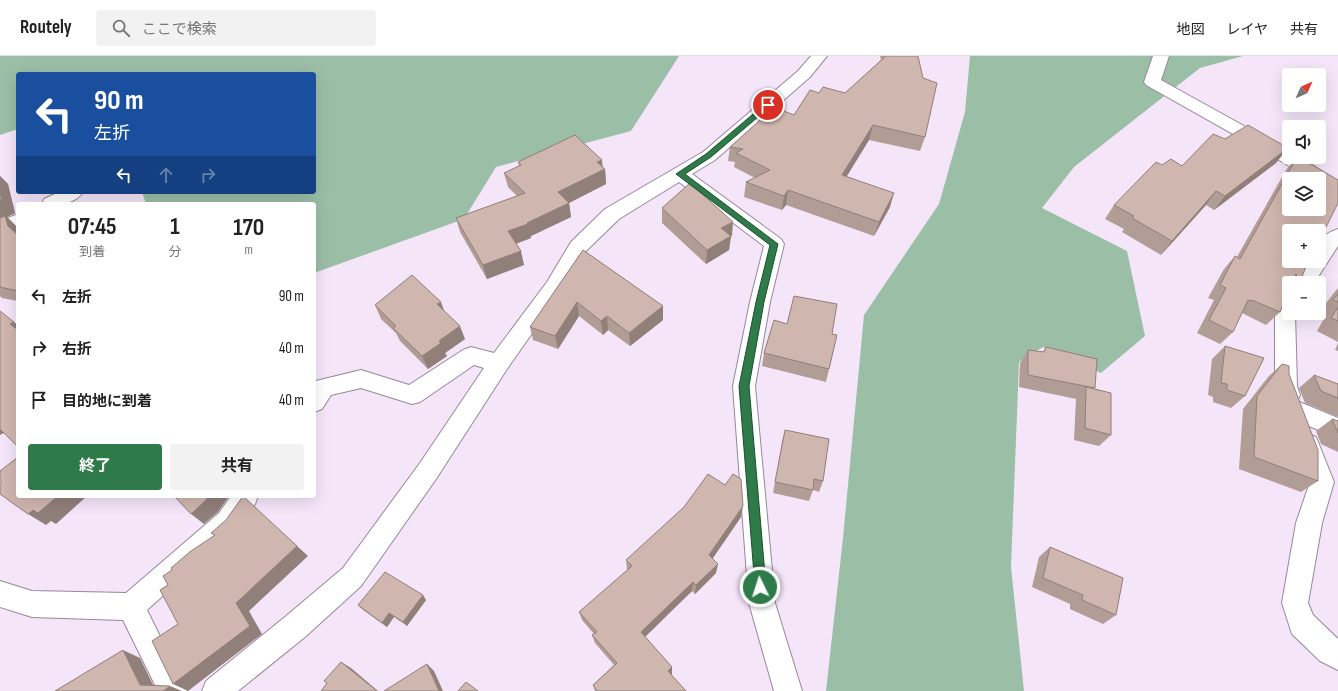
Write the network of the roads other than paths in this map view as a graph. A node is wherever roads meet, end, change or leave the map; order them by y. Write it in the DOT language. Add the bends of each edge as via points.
graph roads {
  1 [pos="819,56"];
  2 [pos="1161,56"];
  3 [pos="680,174"];
  4 [pos="1338,190"];
  5 [pos="70,194"];
  6 [pos="55,202"];
  7 [pos="16,222"];
  8 [pos="0,229"];
  9 [pos="1338,236"];
  10 [pos="1326,248"];
  11 [pos="1285,320"];
  12 [pos="499,363"];
  13 [pos="316,399"];
  14 [pos="1295,410"];
  15 [pos="1338,428"];
  16 [pos="245,498"];
  17 [pos="0,594"];
  18 [pos="131,607"];
  19 [pos="1338,656"];
  20 [pos="173,691"];
  21 [pos="216,691"];
  22 [pos="788,691"];
  1 -- 3 [label="street" via="804,74 709,156"];
  2 -- 4 [label="street" via="1152,82 1292,160"];
  3 -- 12 [label="street" via="612,214 578,247 554,287"];
  3 -- 22 [label="street" via="774,244 744,386 762,603"];
  5 -- 6 [label="street"];
  7 -- 8 [label="street"];
  9 -- 10 [label="street"];
  11 -- 14 [label="street" via="1286,386"];
  12 -- 13 [label="street" via="471,356 412,395 361,379 324,388"];
  12 -- 21 [label="street" via="428,471 352,578"];
  14 -- 15 [label="street"];
  14 -- 19 [label="street" via="1322,482 1309,524 1295,603 1302,624"];
  16 -- 18 [label="street" via="228,521"];
  17 -- 18 [label="street" via="32,604"];
  18 -- 20 [label="street"];
}
